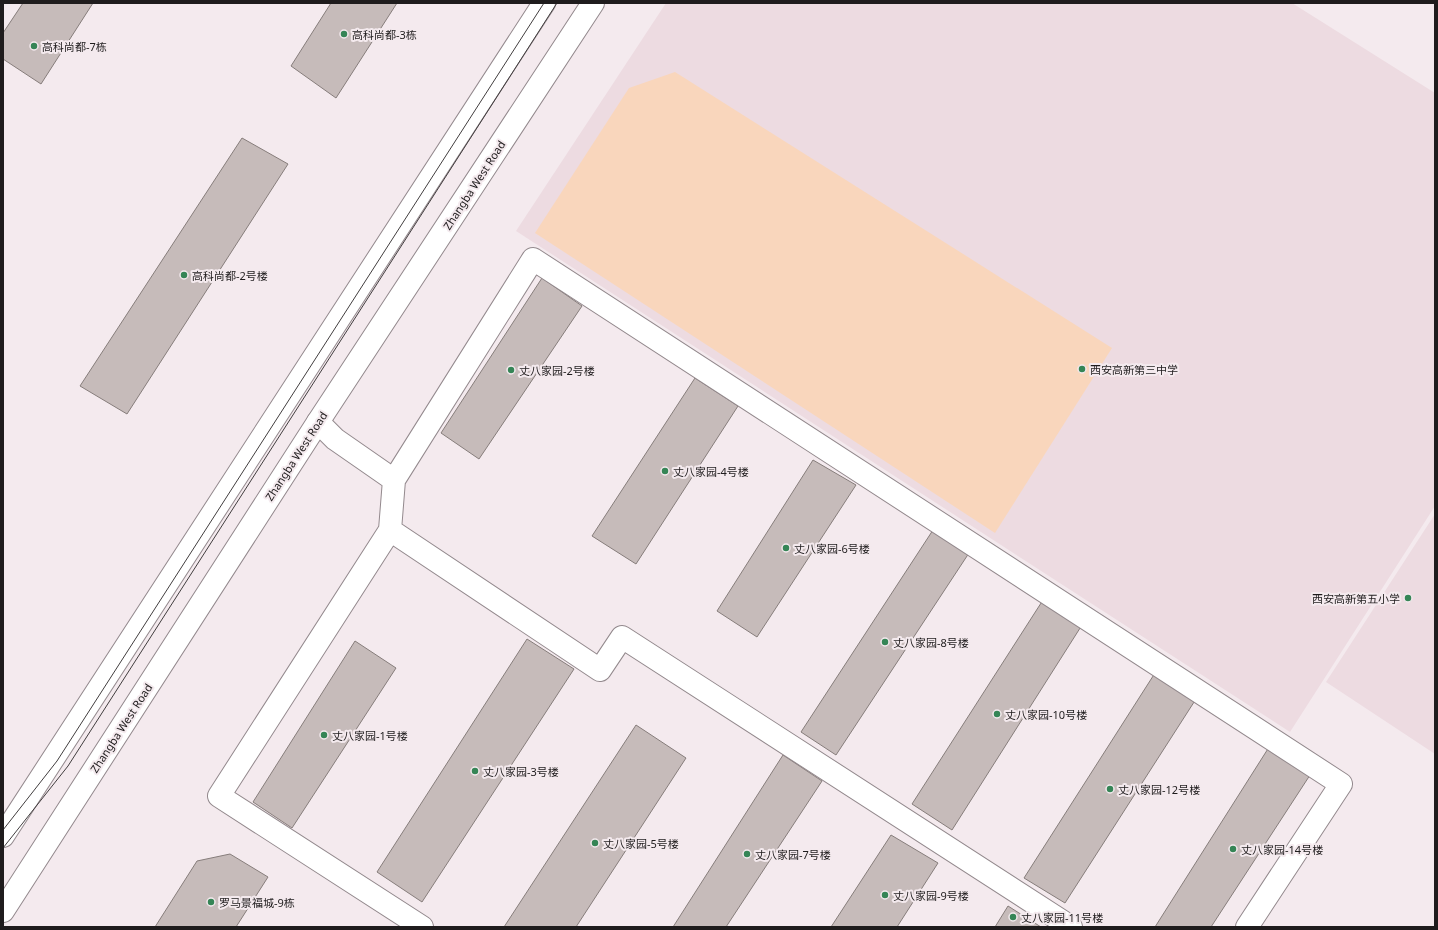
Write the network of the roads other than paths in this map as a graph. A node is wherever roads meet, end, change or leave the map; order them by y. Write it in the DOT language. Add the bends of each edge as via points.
graph roads {
  1 [pos="544,3"];
  2 [pos="593,3"];
  3 [pos="318,422"];
  4 [pos="394,480"];
  5 [pos="390,530"];
  6 [pos="3,836"];
  7 [pos="3,911"];
  8 [pos="422,927"];
  9 [pos="1071,927"];
  10 [pos="1247,927"];
  1 -- 6 [label="street"];
  2 -- 3 [label="street, Zhangba West Road"];
  3 -- 4 [label="street" via="335,439"];
  3 -- 7 [label="street, Zhangba West Road"];
  4 -- 5 [label="street"];
  4 -- 10 [label="street" via="534,260 1341,784"];
  5 -- 8 [label="street" via="219,796"];
  5 -- 9 [label="street" via="600,670 622,637"];
}
